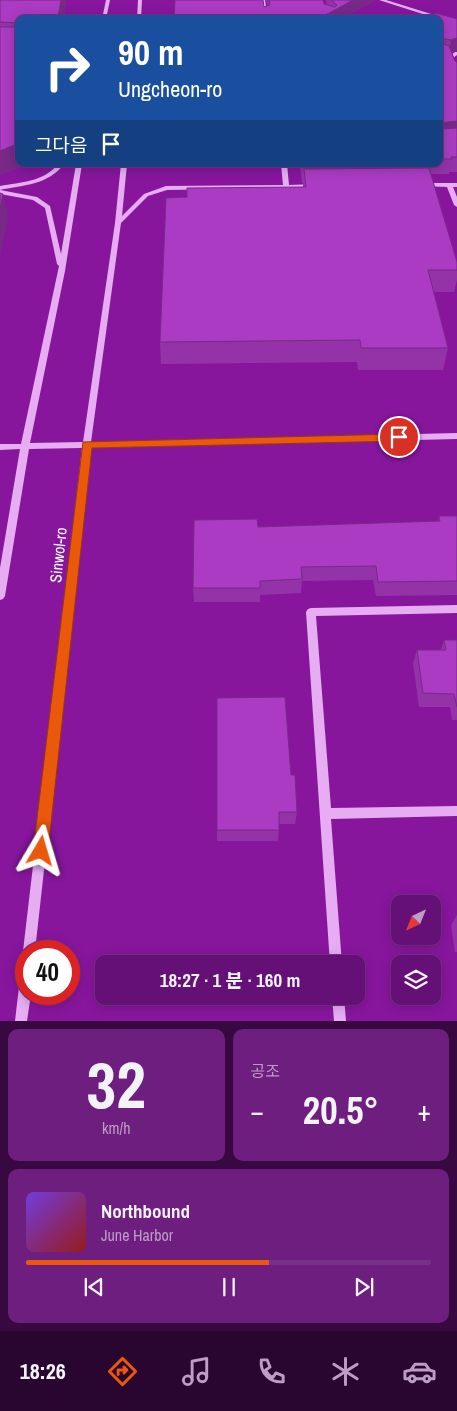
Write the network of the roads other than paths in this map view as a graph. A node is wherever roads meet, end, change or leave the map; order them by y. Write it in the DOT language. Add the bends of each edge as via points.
graph roads {
  1 [pos="108,0"];
  2 [pos="140,0"];
  3 [pos="263,0"];
  4 [pos="381,0"];
  5 [pos="105,15"];
  6 [pos="138,15"];
  7 [pos="265,15"];
  8 [pos="428,15"];
  9 [pos="443,20"];
  10 [pos="457,24"];
  11 [pos="457,53"];
  12 [pos="447,57"];
  13 [pos="457,60"];
  14 [pos="457,75"];
  15 [pos="59,167"];
  16 [pos="79,167"];
  17 [pos="124,167"];
  18 [pos="284,167"];
  19 [pos="411,185"];
  20 [pos="450,185"];
  21 [pos="457,185"];
  22 [pos="286,186"];
  23 [pos="325,186"];
  24 [pos="0,188"];
  25 [pos="0,192"];
  26 [pos="457,205"];
  27 [pos="118,223"];
  28 [pos="62,271"];
  29 [pos="457,436"];
  30 [pos="87,444"];
  31 [pos="26,446"];
  32 [pos="0,447"];
  33 [pos="0,596"];
  34 [pos="457,609"];
  35 [pos="457,812"];
  36 [pos="325,814"];
  37 [pos="30,940"];
  38 [pos="335,955"];
  39 [pos="23,1005"];
  40 [pos="339,1005"];
  41 [pos="21,1021"];
  42 [pos="340,1021"];
  1 -- 5 [label="street"];
  2 -- 6 [label="street"];
  3 -- 7 [label="street"];
  4 -- 8 [label="street"];
  9 -- 10 [label="street"];
  11 -- 12 [label="street"];
  12 -- 13 [label="street"];
  12 -- 14 [label="street"];
  15 -- 24 [label="street" via="45,178"];
  16 -- 28 [label="street"];
  17 -- 27 [label="street, Sinwol-ro"];
  18 -- 22 [label="street"];
  19 -- 20 [label="street"];
  20 -- 21 [label="street"];
  20 -- 26 [label="street"];
  22 -- 23 [label="street"];
  22 -- 27 [label="street" via="159,189 146,195"];
  25 -- 28 [label="street" via="35,198 48,207"];
  27 -- 30 [label="street, Sinwol-ro"];
  28 -- 31 [label="street"];
  29 -- 30 [label="street"];
  30 -- 31 [label="street"];
  30 -- 37 [label="street, Sinwol-ro"];
  31 -- 32 [label="street"];
  31 -- 33 [label="street"];
  34 -- 36 [label="street" via="311,612"];
  35 -- 36 [label="street"];
  36 -- 38 [label="street"];
  39 -- 41 [label="street"];
  40 -- 42 [label="street"];
}
